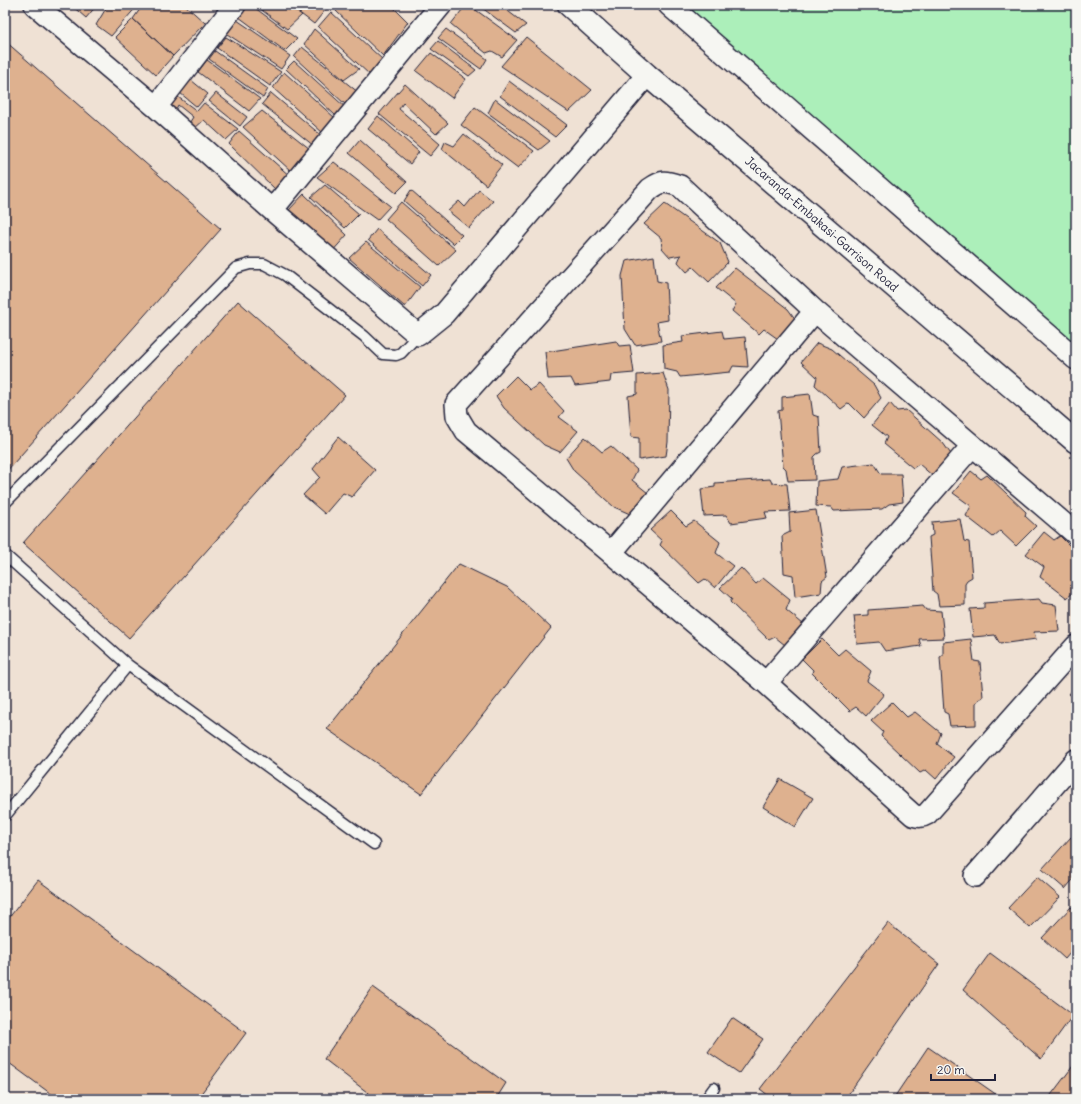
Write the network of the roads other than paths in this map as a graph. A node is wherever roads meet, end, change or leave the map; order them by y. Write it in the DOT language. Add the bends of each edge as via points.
graph roads {
  1 [pos="35,5"];
  2 [pos="235,5"];
  3 [pos="441,5"];
  4 [pos="569,5"];
  5 [pos="669,5"];
  6 [pos="647,75"];
  7 [pos="156,107"];
  8 [pos="272,210"];
  9 [pos="815,311"];
  10 [pos="418,335"];
  11 [pos="1076,358"];
  12 [pos="1076,442"];
  13 [pos="972,446"];
  14 [pos="5,503"];
  15 [pos="1076,534"];
  16 [pos="611,553"];
  17 [pos="5,555"];
  18 [pos="1076,646"];
  19 [pos="128,665"];
  20 [pos="766,683"];
  21 [pos="1076,760"];
  22 [pos="5,816"];
  23 [pos="374,844"];
  24 [pos="975,876"];
  25 [pos="714,1088"];
  26 [pos="706,1099"];
  1 -- 7 [label="street"];
  2 -- 7 [label="street"];
  3 -- 8 [label="street"];
  4 -- 6 [label="street, Jacaranda-Embakasi-Garrison Road"];
  5 -- 11 [label="street"];
  6 -- 10 [label="street" via="444,314"];
  6 -- 12 [label="street, Jacaranda-Embakasi-Garrison Road"];
  7 -- 8 [label="street"];
  8 -- 10 [label="street"];
  9 -- 13 [label="street"];
  9 -- 16 [label="street"];
  9 -- 16 [label="street" via="680,186 668,182 659,183 650,189 456,404 457,416 466,431"];
  10 -- 14 [label="lane" via="401,353 383,354 364,336 285,275 264,264 236,268"];
  13 -- 15 [label="street"];
  13 -- 20 [label="street"];
  16 -- 20 [label="street"];
  17 -- 19 [label="lane"];
  18 -- 20 [label="street" via="927,814 918,817"];
  19 -- 22 [label="lane"];
  19 -- 23 [label="lane"];
  21 -- 24 [label="street"];
  25 -- 26 [label="lane"];
}
